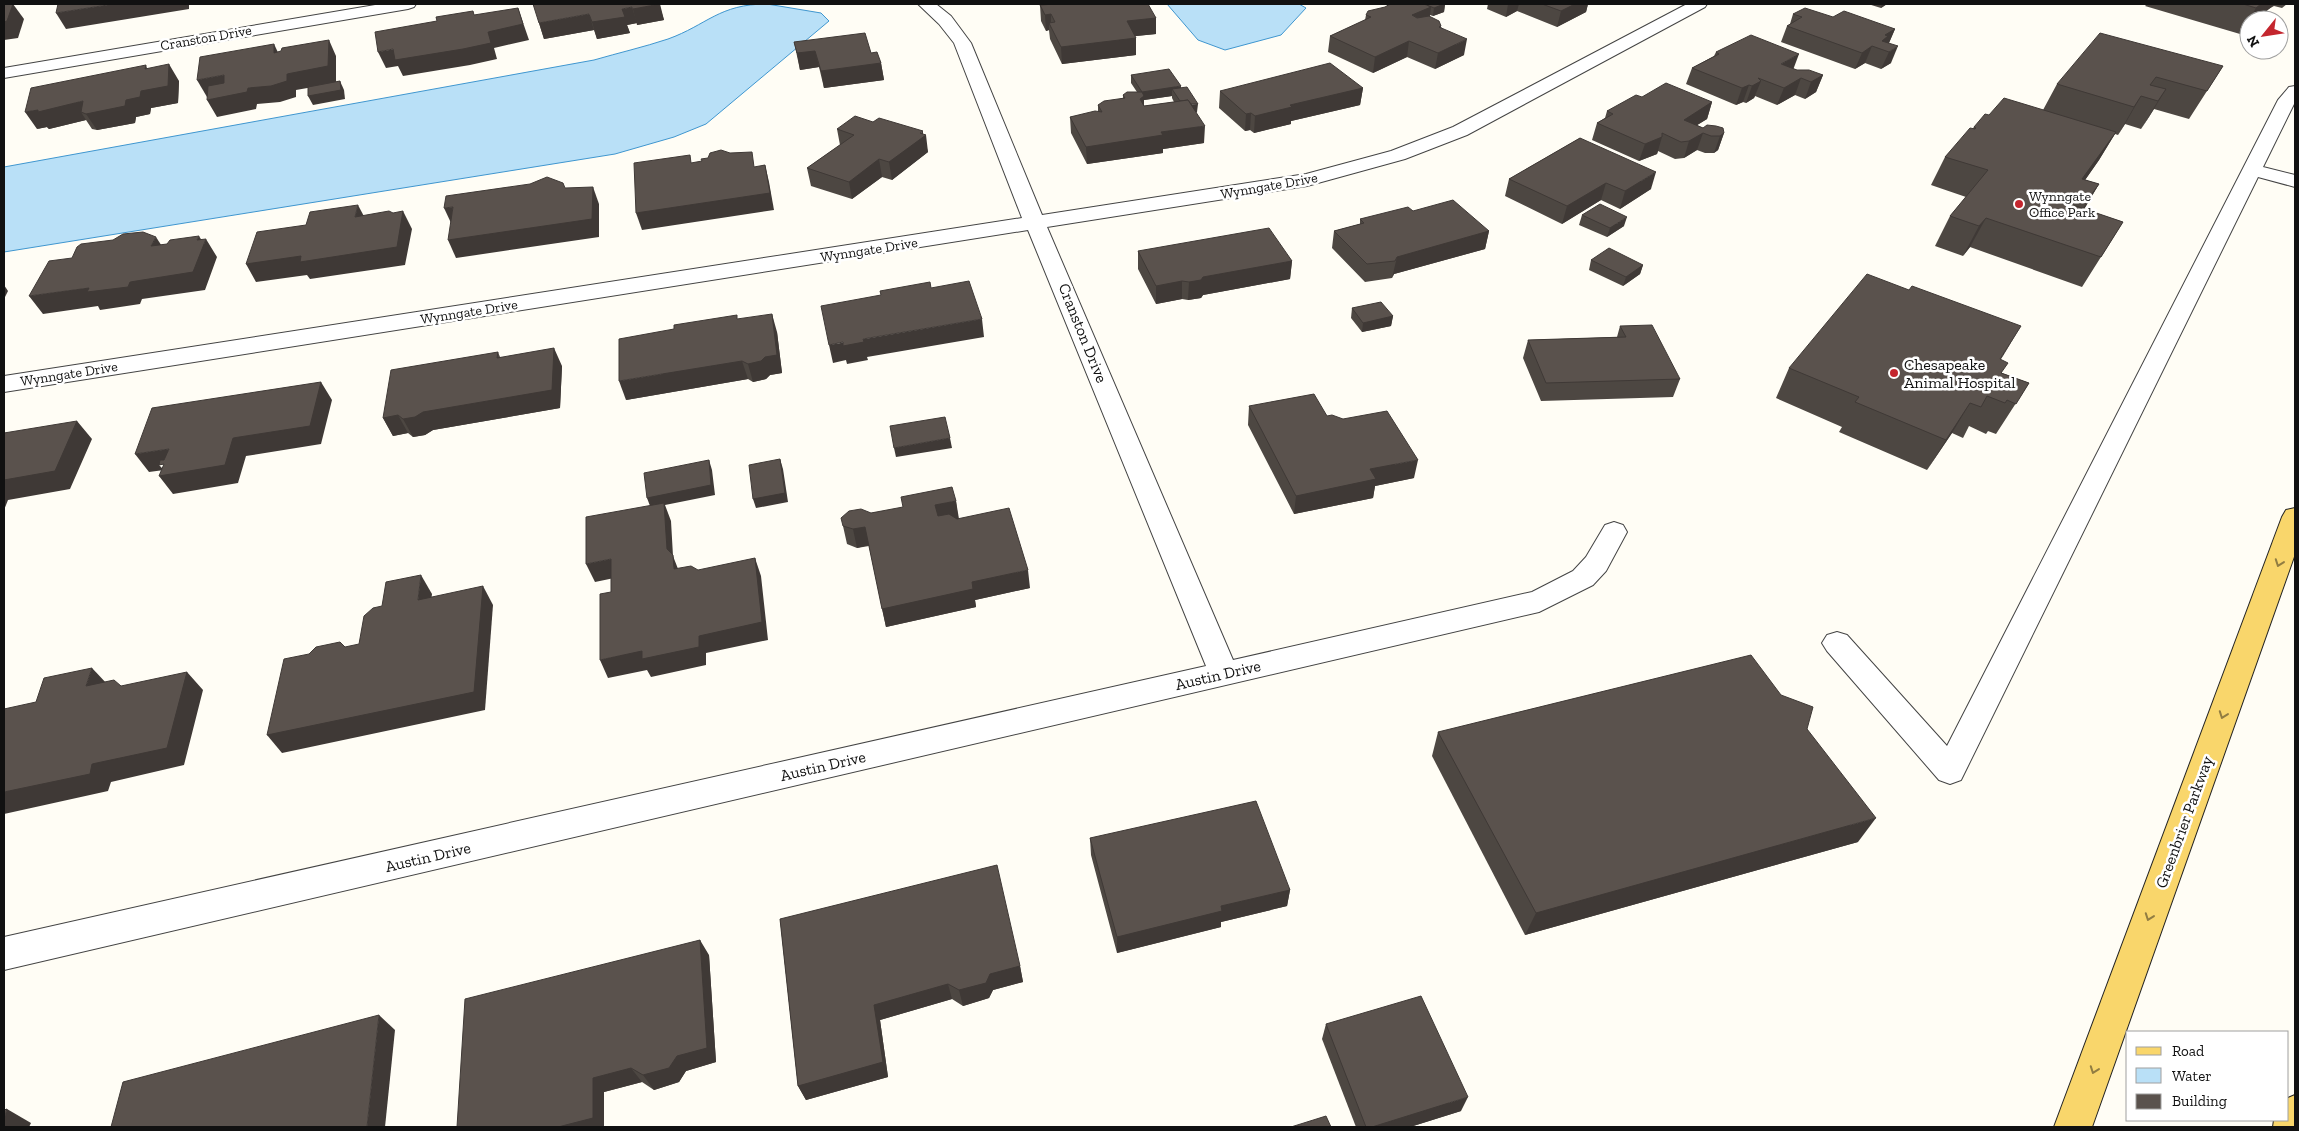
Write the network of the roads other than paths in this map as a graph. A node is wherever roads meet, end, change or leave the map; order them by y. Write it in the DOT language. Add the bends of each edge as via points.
graph roads {
  1 [pos="408,4"];
  2 [pos="926,4"];
  3 [pos="1700,4"];
  4 [pos="4,73"];
  5 [pos="2295,91"];
  6 [pos="2253,170"];
  7 [pos="2295,181"];
  8 [pos="1035,224"];
  9 [pos="4,384"];
  10 [pos="2295,517"];
  11 [pos="1614,532"];
  12 [pos="1837,643"];
  13 [pos="1224,674"];
  14 [pos="4,954"];
  15 [pos="2295,1114"];
  16 [pos="2073,1127"];
  17 [pos="2292,1127"];
  1 -- 4 [label="street, Cranston Drive"];
  2 -- 8 [label="street, Cranston Drive" via="945,20 962,43"];
  3 -- 8 [label="street, Wynngate Drive" via="1460,131 1398,155 1307,180"];
  5 -- 6 [label="street" via="2287,100"];
  6 -- 7 [label="street"];
  6 -- 12 [label="street" via="1950,771"];
  8 -- 9 [label="street, Wynngate Drive"];
  8 -- 13 [label="street, Cranston Drive"];
  10 -- 16 [label="main road, Greenbrier Parkway, one-way"];
  11 -- 13 [label="street, Austin Drive" via="1596,564 1583,578 1539,601"];
  13 -- 14 [label="street, Austin Drive"];
  15 -- 17 [label="main road"];
}
